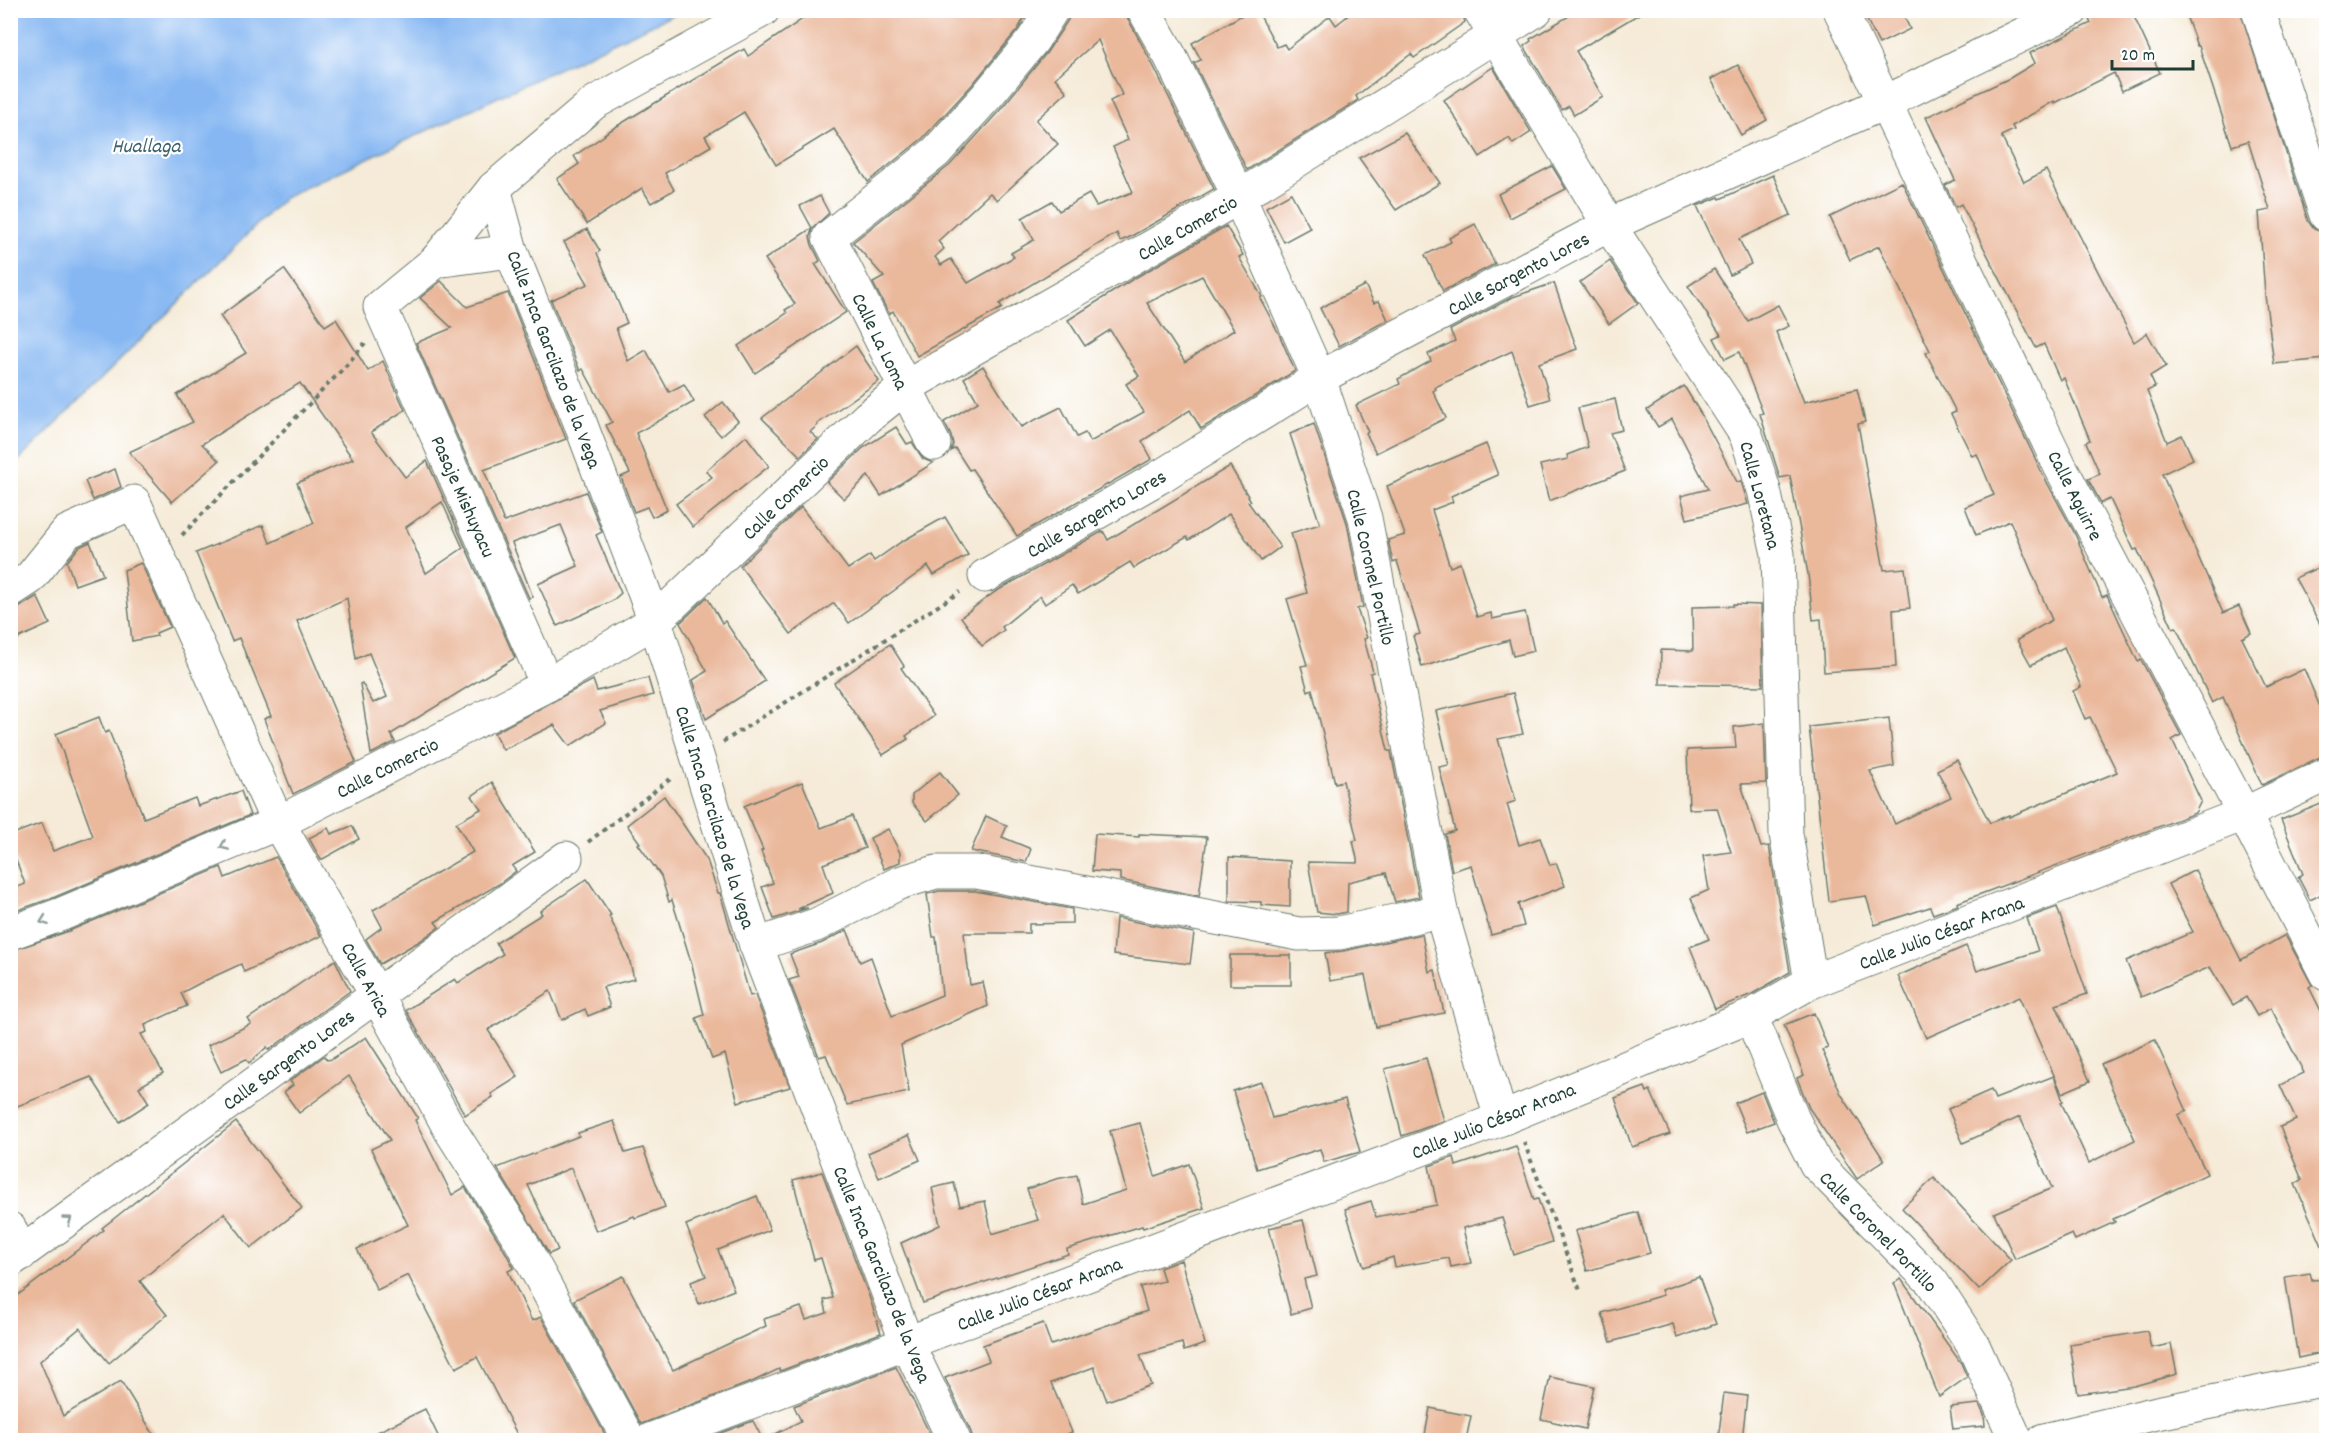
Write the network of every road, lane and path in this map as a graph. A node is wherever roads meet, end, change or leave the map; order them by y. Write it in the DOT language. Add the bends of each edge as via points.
graph roads {
  1 [pos="763,10"];
  2 [pos="1052,10"];
  3 [pos="1144,10"];
  4 [pos="1536,10"];
  5 [pos="1840,10"];
  6 [pos="2072,10"];
  7 [pos="2258,10"];
  8 [pos="1488,24"];
  9 [pos="1884,103"];
  10 [pos="494,188"];
  11 [pos="1239,197"];
  12 [pos="2326,215"];
  13 [pos="1609,225"];
  14 [pos="511,251"];
  15 [pos="436,261"];
  16 [pos="380,307"];
  17 [pos="1319,378"];
  18 [pos="904,388"];
  19 [pos="934,444"];
  20 [pos="160,557"];
  21 [pos="985,576"];
  22 [pos="10,591"];
  23 [pos="655,621"];
  24 [pos="547,685"];
  25 [pos="698,758"];
  26 [pos="2326,775"];
  27 [pos="2244,814"];
  28 [pos="278,823"];
  29 [pos="566,858"];
  30 [pos="1441,911"];
  31 [pos="10,933"];
  32 [pos="756,945"];
  33 [pos="2326,974"];
  34 [pos="1811,982"];
  35 [pos="376,994"];
  36 [pos="1751,1016"];
  37 [pos="1507,1116"];
  38 [pos="14,1248"];
  39 [pos="1581,1293"];
  40 [pos="907,1343"];
  41 [pos="2326,1379"];
  42 [pos="629,1440"];
  43 [pos="650,1440"];
  44 [pos="954,1440"];
  45 [pos="2016,1440"];
  46 [pos="2044,1440"];
  1 -- 10 [label="street" via="594,104"];
  2 -- 18 [label="street, Calle La Loma" via="1034,40 936,152 829,237"];
  3 -- 11 [label="street, Calle Coronel Portillo"];
  4 -- 8 [label="street, Calle Comercio"];
  5 -- 9 [label="street, Calle Aguirre"];
  6 -- 9 [label="street, Calle Sargento Lores"];
  7 -- 12 [label="street"];
  8 -- 11 [label="street, Calle Comercio"];
  8 -- 13 [label="street, Calle Loretana"];
  9 -- 13 [label="street, Calle Sargento Lores"];
  9 -- 27 [label="street, Calle Aguirre" via="2060,466"];
  10 -- 14 [label="street, Calle Inca Garcilazo de la Vega"];
  10 -- 15 [label="street"];
  11 -- 17 [label="street, Calle Coronel Portillo"];
  11 -- 18 [label="street, Calle Comercio"];
  13 -- 17 [label="street, Calle Sargento Lores"];
  13 -- 34 [label="street, Calle Loretana" via="1746,435 1764,490 1778,554 1786,834"];
  14 -- 15 [label="street"];
  14 -- 23 [label="street, Calle Inca Garcilazo de la Vega"];
  15 -- 16 [label="street"];
  16 -- 20 [label="path" via="372,335 345,367"];
  16 -- 24 [label="street, Pasaje Mishuyacu"];
  17 -- 21 [label="street, Calle Sargento Lores" via="1158,478"];
  17 -- 30 [label="street, Calle Coronel Portillo" via="1365,518"];
  18 -- 19 [label="street, Calle La Loma"];
  18 -- 23 [label="street, Calle Comercio" via="868,417"];
  20 -- 22 [label="street, Calle Arica" via="134,502 68,532 30,578"];
  20 -- 28 [label="street, Calle Arica"];
  21 -- 25 [label="path"];
  23 -- 24 [label="street, Calle Comercio"];
  23 -- 25 [label="street, Calle Inca Garcilazo de la Vega"];
  24 -- 28 [label="street, Calle Comercio"];
  25 -- 29 [label="path"];
  25 -- 32 [label="street, Calle Inca Garcilazo de la Vega"];
  26 -- 27 [label="street, Calle Julio César Arana"];
  27 -- 33 [label="street, Calle Aguirre"];
  27 -- 34 [label="street, Calle Julio César Arana"];
  28 -- 31 [label="street, Calle Comercio, one-way"];
  28 -- 35 [label="street, Calle Arica"];
  29 -- 35 [label="street, Calle Sargento Lores"];
  30 -- 32 [label="street" via="1339,933 1299,934 976,872 936,872 898,883 816,925"];
  30 -- 37 [label="street, Calle Coronel Portillo"];
  32 -- 40 [label="street, Calle Inca Garcilazo de la Vega"];
  34 -- 36 [label="street, Calle Julio César Arana"];
  38 -- 35 [label="street, Calle Sargento Lores, one-way"];
  35 -- 42 [label="street, Calle Arica" via="451,1131 518,1236"];
  36 -- 37 [label="street, Calle Julio César Arana"];
  36 -- 45 [label="street, Calle Coronel Portillo" via="1792,1119 1816,1164 1932,1282 1973,1345"];
  37 -- 39 [label="path"];
  37 -- 40 [label="street, Calle Julio César Arana"];
  40 -- 43 [label="street, Calle Julio César Arana"];
  40 -- 44 [label="street, Calle Inca Garcilazo de la Vega"];
  41 -- 46 [label="street"];
}
